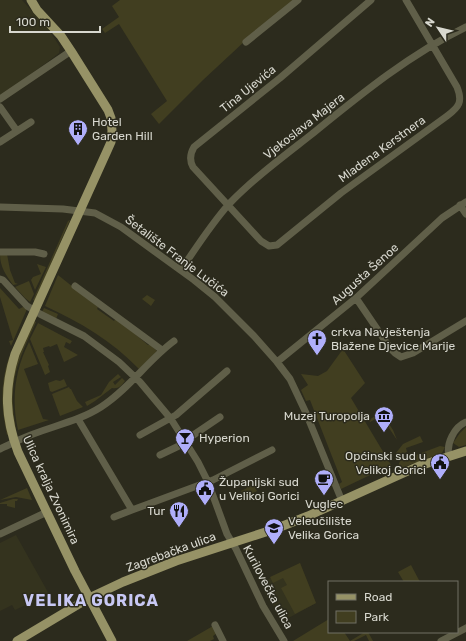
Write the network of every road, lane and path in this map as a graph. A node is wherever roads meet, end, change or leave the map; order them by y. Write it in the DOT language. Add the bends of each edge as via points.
graph roads {
  1 [pos="30,0"];
  2 [pos="298,0"];
  3 [pos="371,0"];
  4 [pos="406,0"];
  5 [pos="466,27"];
  6 [pos="246,42"];
  7 [pos="433,45"];
  8 [pos="71,51"];
  9 [pos="0,99"];
  10 [pos="0,107"];
  11 [pos="31,122"];
  12 [pos="17,131"];
  13 [pos="0,142"];
  14 [pos="463,204"];
  15 [pos="228,205"];
  16 [pos="0,207"];
  17 [pos="79,211"];
  18 [pos="466,214"];
  19 [pos="0,252"];
  20 [pos="44,254"];
  21 [pos="181,270"];
  22 [pos="0,279"];
  23 [pos="75,286"];
  24 [pos="356,298"];
  25 [pos="34,310"];
  26 [pos="466,321"];
  27 [pos="174,341"];
  28 [pos="162,350"];
  29 [pos="277,362"];
  30 [pos="227,371"];
  31 [pos="135,377"];
  32 [pos="220,417"];
  33 [pos="78,419"];
  34 [pos="171,419"];
  35 [pos="466,422"];
  36 [pos="140,434"];
  37 [pos="14,442"];
  38 [pos="186,442"];
  39 [pos="0,449"];
  40 [pos="272,450"];
  41 [pos="466,451"];
  42 [pos="160,455"];
  43 [pos="449,456"];
  44 [pos="208,482"];
  45 [pos="342,501"];
  46 [pos="132,510"];
  47 [pos="47,512"];
  48 [pos="114,517"];
  49 [pos="0,534"];
  50 [pos="232,542"];
  51 [pos="89,598"];
  52 [pos="215,625"];
  53 [pos="456,633"];
  54 [pos="17,641"];
  55 [pos="112,641"];
  56 [pos="223,641"];
  57 [pos="284,641"];
  58 [pos="441,641"];
  1 -- 8 [label="main road, Ulica kralja Zvonimira"];
  2 -- 6 [label="street"];
  3 -- 15 [label="street, Tina Ujevića" via="194,147 191,152 191,163"];
  4 -- 7 [label="street, Mladena Kerstnera"];
  5 -- 7 [label="street, Vjekoslava Majera"];
  7 -- 15 [label="street, Vjekoslava Majera" via="340,112 251,182"];
  7 -- 15 [label="street, Mladena Kerstnera" via="460,94 459,103 454,111 347,188 277,245 265,244"];
  8 -- 9 [label="street"];
  8 -- 17 [label="main road, Ulica kralja Zvonimira" via="108,110 112,126 109,147"];
  10 -- 12 [label="street"];
  11 -- 12 [label="street"];
  12 -- 13 [label="street"];
  14 -- 18 [label="street"];
  14 -- 24 [label="street, Augusta Šenoe" via="442,218"];
  15 -- 21 [label="street, Vjekoslava Majera"];
  16 -- 17 [label="street, Šetalište Franje Lučića" via="63,208"];
  17 -- 21 [label="street, Šetalište Franje Lučića" via="92,212 111,221"];
  17 -- 25 [label="main road, Ulica kralja Zvonimira"];
  19 -- 20 [label="street"];
  21 -- 29 [label="street, Šetalište Franje Lučića" via="229,309"];
  22 -- 25 [label="street, Kurilovečka ulica"];
  23 -- 28 [label="street"];
  24 -- 26 [label="street" via="390,348 401,357 413,353"];
  24 -- 29 [label="street, Augusta Šenoe"];
  25 -- 31 [label="street, Kurilovečka ulica" via="93,342"];
  25 -- 37 [label="main road, Ulica kralja Zvonimira" via="15,354 8,380 8,412"];
  27 -- 28 [label="street"];
  28 -- 31 [label="street"];
  29 -- 45 [label="street, Šetalište Franje Lučića" via="300,398"];
  30 -- 34 [label="street"];
  31 -- 33 [label="street" via="107,403"];
  31 -- 34 [label="street, Kurilovečka ulica"];
  32 -- 38 [label="street"];
  33 -- 37 [label="street"];
  33 -- 46 [label="street"];
  34 -- 36 [label="street"];
  34 -- 38 [label="street, Kurilovečka ulica"];
  35 -- 43 [label="street" via="460,426 449,443"];
  37 -- 39 [label="street"];
  37 -- 47 [label="main road, Ulica kralja Zvonimira"];
  38 -- 42 [label="street"];
  38 -- 44 [label="street, Kurilovečka ulica"];
  40 -- 44 [label="street"];
  41 -- 43 [label="main road, Zagrebačka ulica"];
  43 -- 45 [label="main road, Zagrebačka ulica" via="399,474"];
  44 -- 46 [label="street"];
  44 -- 50 [label="street, Kurilovečka ulica"];
  45 -- 50 [label="main road, Zagrebačka ulica" via="274,529"];
  46 -- 48 [label="street"];
  47 -- 49 [label="street"];
  47 -- 51 [label="main road, Ulica kralja Zvonimira"];
  50 -- 51 [label="main road, Zagrebačka ulica" via="155,569"];
  50 -- 57 [label="street, Kurilovečka ulica" via="260,600"];
  51 -- 54 [label="main road, Zagrebačka ulica"];
  51 -- 55 [label="main road, Ulica kralja Zvonimira"];
  52 -- 56 [label="street"];
  53 -- 58 [label="street"];
}
